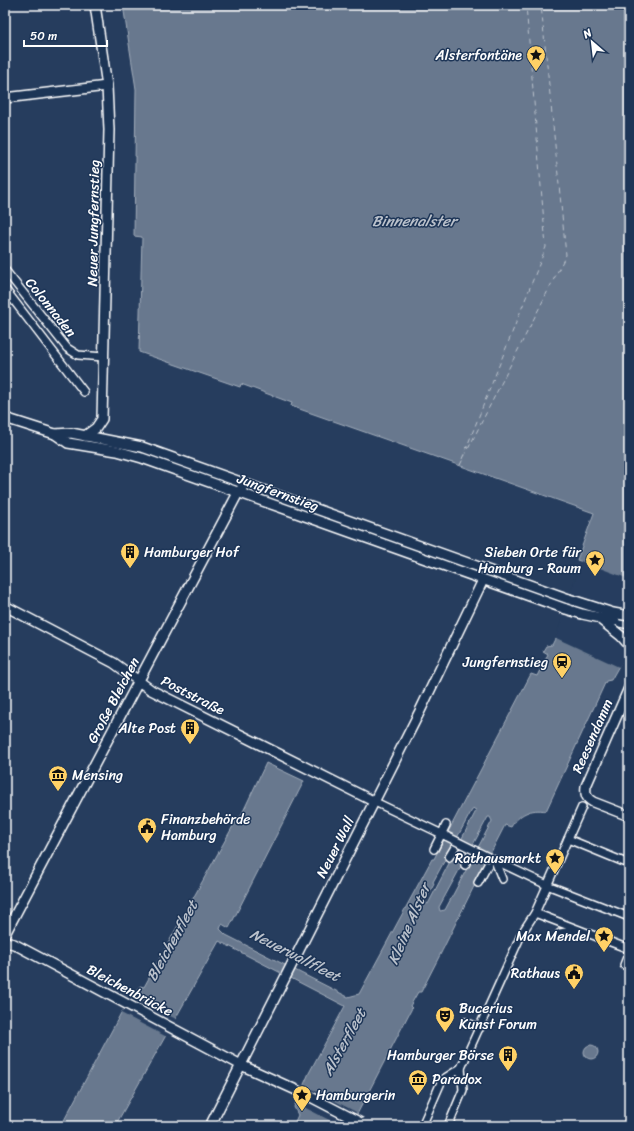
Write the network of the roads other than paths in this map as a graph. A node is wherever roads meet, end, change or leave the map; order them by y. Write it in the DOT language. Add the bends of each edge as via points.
graph roads {
  1 [pos="95,5"];
  2 [pos="107,86"];
  3 [pos="5,98"];
  4 [pos="5,270"];
  5 [pos="5,289"];
  6 [pos="104,357"];
  7 [pos="84,392"];
  8 [pos="5,418"];
  9 [pos="55,434"];
  10 [pos="85,436"];
  11 [pos="250,485"];
  12 [pos="238,493"];
  13 [pos="483,580"];
  14 [pos="5,606"];
  15 [pos="629,616"];
  16 [pos="598,618"];
  17 [pos="629,624"];
  18 [pos="629,645"];
  19 [pos="139,681"];
  20 [pos="629,688"];
  21 [pos="374,801"];
  22 [pos="582,807"];
  23 [pos="629,816"];
  24 [pos="446,825"];
  25 [pos="444,835"];
  26 [pos="568,839"];
  27 [pos="458,842"];
  28 [pos="434,849"];
  29 [pos="473,850"];
  30 [pos="449,857"];
  31 [pos="492,859"];
  32 [pos="629,864"];
  33 [pos="465,865"];
  34 [pos="502,879"];
  35 [pos="478,883"];
  36 [pos="547,885"];
  37 [pos="535,913"];
  38 [pos="629,917"];
  39 [pos="578,930"];
  40 [pos="5,934"];
  41 [pos="560,934"];
  42 [pos="5,942"];
  43 [pos="629,949"];
  44 [pos="629,952"];
  45 [pos="624,965"];
  46 [pos="465,1022"];
  47 [pos="480,1028"];
  48 [pos="241,1065"];
  49 [pos="461,1068"];
  50 [pos="364,1124"];
  51 [pos="210,1126"];
  52 [pos="422,1126"];
  53 [pos="448,1126"];
  1 -- 2 [label="street, Neuer Jungfernstieg"];
  2 -- 3 [label="street"];
  2 -- 6 [label="street, Neuer Jungfernstieg" via="109,130"];
  4 -- 6 [label="street, Colonnaden" via="68,348 78,354"];
  5 -- 7 [label="street, Colonnaden"];
  6 -- 10 [label="street, Neuer Jungfernstieg" via="102,419 96,428"];
  8 -- 9 [label="street, Jungfernstieg"];
  9 -- 10 [label="street, Jungfernstieg" via="71,433"];
  9 -- 12 [label="street, Jungfernstieg" via="68,442 129,454"];
  10 -- 11 [label="street, Jungfernstieg" via="142,447"];
  11 -- 12 [label="street, Große Bleichen"];
  11 -- 15 [label="street, Jungfernstieg, bridge" via="569,599"];
  12 -- 13 [label="street, Jungfernstieg"];
  12 -- 19 [label="street, Große Bleichen"];
  13 -- 16 [label="street, Jungfernstieg, bridge"];
  13 -- 21 [label="street, Neuer Wall"];
  14 -- 19 [label="street, Poststraße" via="114,663"];
  16 -- 17 [label="street, Jungfernstieg, bridge"];
  16 -- 18 [label="street, bridge"];
  19 -- 21 [label="street, Poststraße" via="151,690"];
  19 -- 40 [label="street, Große Bleichen"];
  20 -- 23 [label="street, Reesendamm" via="585,791 588,799 593,802"];
  21 -- 25 [label="street"];
  21 -- 48 [label="street, Neuer Wall"];
  22 -- 26 [label="street"];
  24 -- 25 [label="street"];
  25 -- 27 [label="street, bridge"];
  25 -- 28 [label="street"];
  26 -- 32 [label="street"];
  26 -- 36 [label="street"];
  27 -- 29 [label="street, bridge"];
  27 -- 30 [label="street"];
  29 -- 31 [label="street, bridge"];
  29 -- 33 [label="street"];
  31 -- 34 [label="street"];
  31 -- 35 [label="street"];
  31 -- 36 [label="street"];
  36 -- 37 [label="street"];
  36 -- 38 [label="street"];
  37 -- 39 [label="street"];
  37 -- 47 [label="street" via="522,933"];
  39 -- 41 [label="street"];
  39 -- 43 [label="street"];
  42 -- 48 [label="street, Bleichenbrücke" via="14,944"];
  44 -- 45 [label="street"];
  46 -- 47 [label="street"];
  47 -- 49 [label="street"];
  48 -- 50 [label="street, Bleichenbrücke, bridge"];
  48 -- 51 [label="street, Neuer Wall"];
  49 -- 52 [label="street" via="442,1080"];
  49 -- 53 [label="street" via="463,1090"];
}
